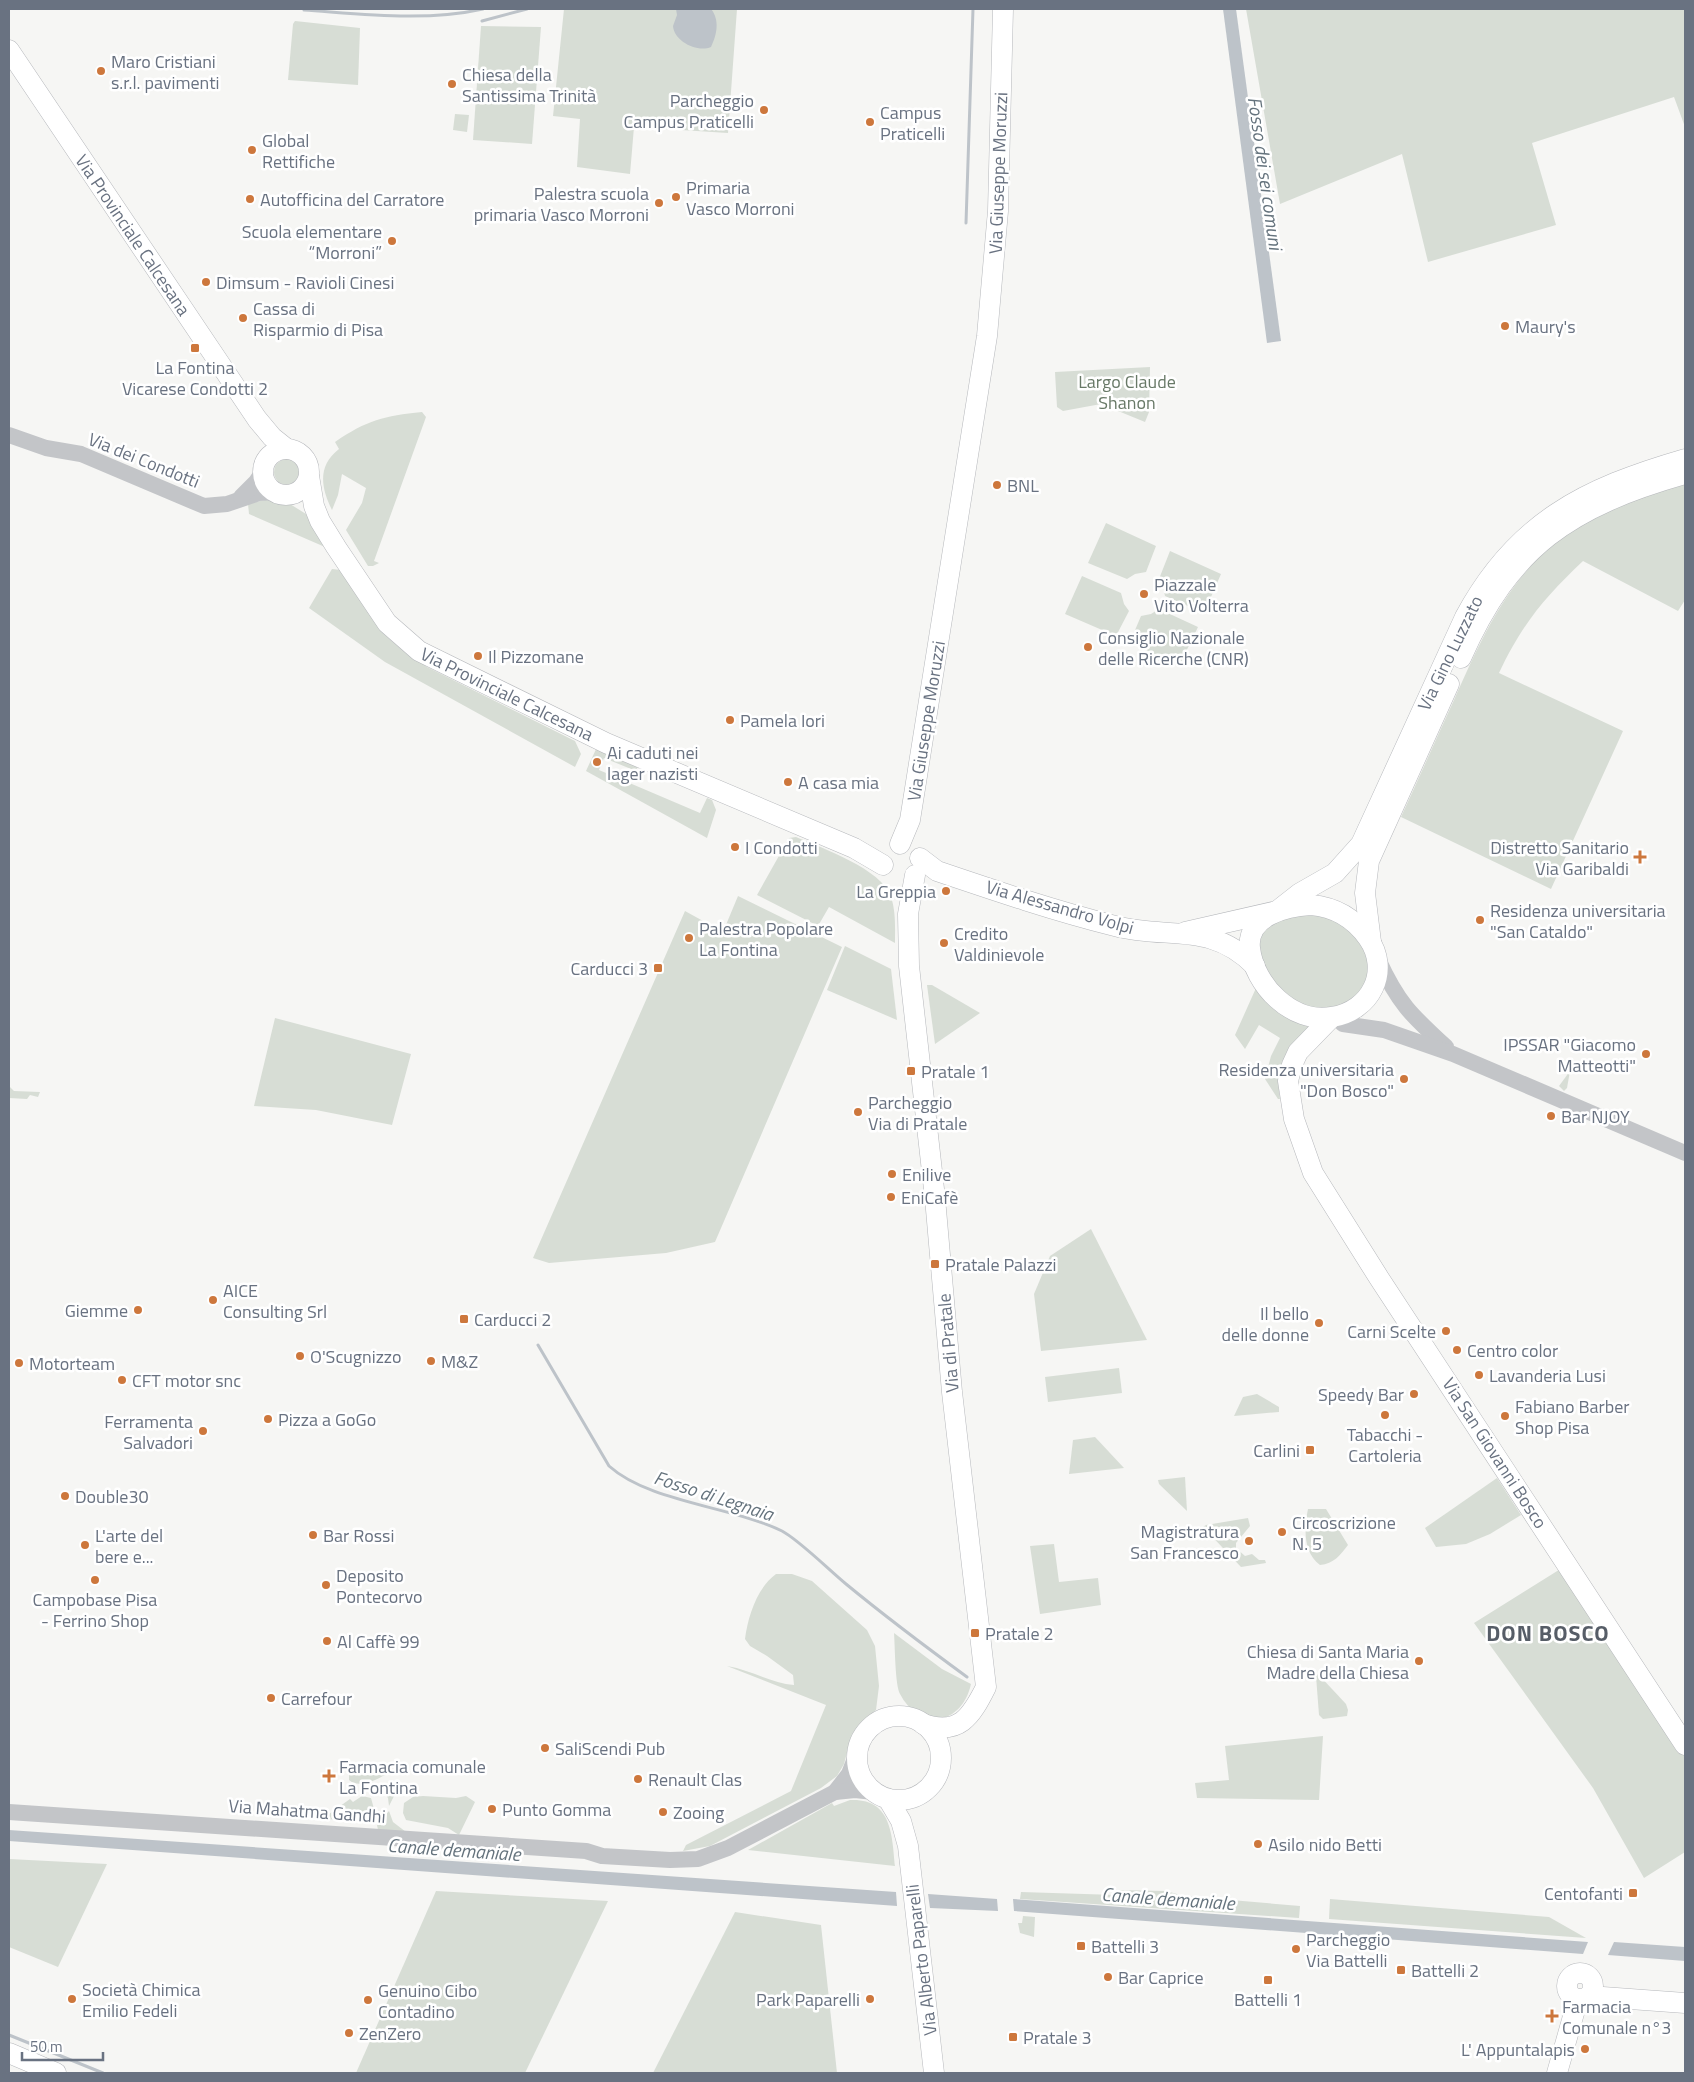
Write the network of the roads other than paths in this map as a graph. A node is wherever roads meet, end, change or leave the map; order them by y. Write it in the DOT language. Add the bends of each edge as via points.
graph roads {
  1 [pos="1003,9"];
  2 [pos="9,50"];
  3 [pos="257,419"];
  4 [pos="9,435"];
  5 [pos="287,449"];
  6 [pos="1685,459"];
  7 [pos="266,464"];
  8 [pos="1685,474"];
  9 [pos="309,476"];
  10 [pos="282,493"];
  11 [pos="235,501"];
  12 [pos="320,521"];
  13 [pos="904,861"];
  14 [pos="1277,911"];
  15 [pos="1185,932"];
  16 [pos="1373,947"];
  17 [pos="1254,966"];
  18 [pos="1333,1017"];
  19 [pos="1453,1054"];
  20 [pos="1685,1153"];
  21 [pos="923,1724"];
  22 [pos="1685,1745"];
  23 [pos="856,1756"];
  24 [pos="930,1787"];
  25 [pos="835,1792"];
  26 [pos="881,1796"];
  27 [pos="9,1812"];
  28 [pos="9,1818"];
  29 [pos="908,1846"];
  30 [pos="602,1856"];
  31 [pos="1685,2003"];
  32 [pos="9,2053"];
  33 [pos="56,2073"];
  34 [pos="934,2073"];
  35 [pos="1557,2073"];
  1 -- 13 [label="main road, Via Giuseppe Moruzzi" via="998,211 987,336 986,404 956,592 943,623"];
  2 -- 3 [label="main road, Via Provinciale Calcesana"];
  3 -- 5 [label="main road, Via Provinciale Calcesana"];
  3 -- 7 [label="main road, Via Provinciale Calcesana" via="268,444"];
  4 -- 11 [label="street, Via dei Condotti" via="46,448 80,454 204,506"];
  5 -- 7 [label="main road" via="276,451"];
  5 -- 9 [label="main road" via="304,457"];
  6 -- 14 [label="main road, Via Gino Luzzato" via="1626,477 1584,495 1544,521 1507,555 1465,617 1358,849 1335,873"];
  7 -- 10 [label="main road" via="266,482"];
  7 -- 11 [label="street" via="252,487"];
  8 -- 16 [label="main road, Via Gino Luzzato" via="1620,494 1569,520 1520,562 1496,592 1466,647 1371,856 1365,893"];
  9 -- 10 [label="main road" via="304,486"];
  9 -- 12 [label="main road, Via Provinciale Calcesana" via="311,496"];
  10 -- 11 [label="street, Via dei Condotti" via="259,493"];
  10 -- 12 [label="main road, Via Provinciale Calcesana" via="302,503"];
  12 -- 13 [label="main road, Via Provinciale Calcesana" via="383,618 419,651 606,743 854,848"];
  13 -- 15 [label="main road, Via Alessandro Volpi" via="1118,927"];
  13 -- 21 [label="main road, Via di Pratale" via="908,943 953,1401 986,1687 975,1707 958,1725 945,1729"];
  14 -- 15 [label="main road, Via Alessandro Volpi"];
  14 -- 16 [label="main road" via="1303,906 1328,908 1352,920"];
  14 -- 17 [label="main road" via="1252,934 1249,945"];
  15 -- 17 [label="main road, Via Alessandro Volpi" via="1232,946"];
  16 -- 18 [label="main road" via="1379,972 1372,992 1358,1005"];
  16 -- 19 [label="street" via="1392,988 1409,1013"];
  17 -- 18 [label="main road" via="1268,990 1286,1006 1313,1017"];
  18 -- 19 [label="street" via="1343,1024 1384,1030"];
  18 -- 22 [label="main road, Via San Giovanni Bosco" via="1298,1052 1290,1073 1290,1098 1307,1160 1372,1268"];
  19 -- 20 [label="street"];
  21 -- 23 [label="main road" via="903,1716 881,1719 864,1734"];
  21 -- 24 [label="main road" via="937,1739 941,1756 939,1771"];
  23 -- 25 [label="street, Via Mahatma Gandhi" via="849,1774"];
  23 -- 26 [label="main road" via="860,1775"];
  24 -- 26 [label="main road" via="909,1799"];
  24 -- 29 [label="main road, Via Alberto Paparelli" via="917,1800 911,1813"];
  25 -- 26 [label="street, Via Mahatma Gandhi" via="851,1790"];
  25 -- 30 [label="street, Via Mahatma Gandhi" via="728,1848 706,1856 670,1860"];
  26 -- 29 [label="main road, Via Alberto Paparelli" via="901,1821"];
  27 -- 30 [label="street, Via Mahatma Gandhi" via="586,1851"];
  28 -- 30 [label="street, Via Mahatma Gandhi" via="586,1860"];
  29 -- 34 [label="main road, Via Alberto Paparelli"];
  31 -- 35 [label="main road" via="1584,1998"];
  32 -- 33 [label="main road"];
}
